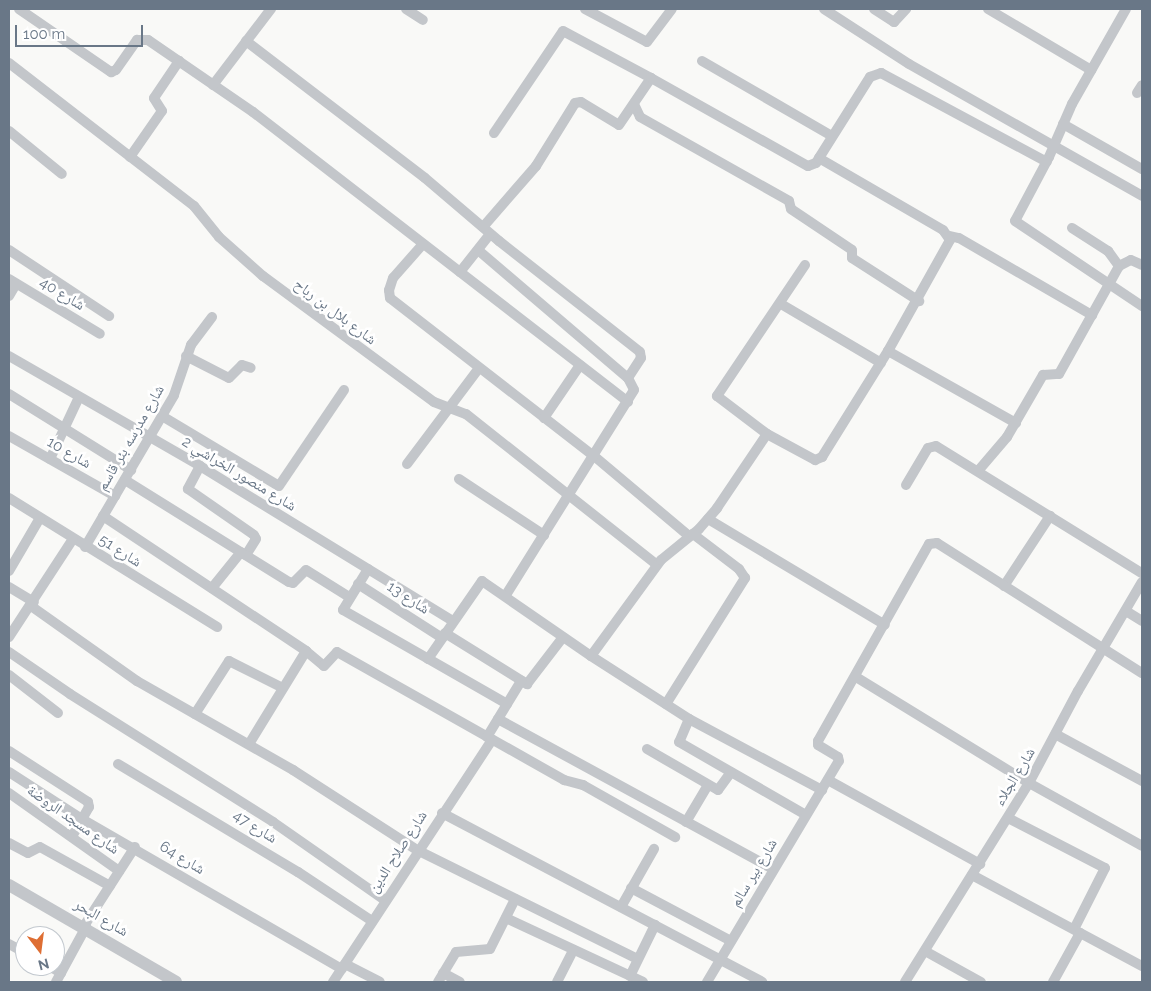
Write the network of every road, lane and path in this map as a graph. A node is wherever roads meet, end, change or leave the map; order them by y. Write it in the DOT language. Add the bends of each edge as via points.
graph roads {
  1 [pos="19,9"];
  2 [pos="271,9"];
  3 [pos="406,9"];
  4 [pos="585,9"];
  5 [pos="672,9"];
  6 [pos="824,9"];
  7 [pos="874,9"];
  8 [pos="906,9"];
  9 [pos="988,9"];
  10 [pos="1126,9"];
  11 [pos="836,12"];
  12 [pos="423,20"];
  13 [pos="246,40"];
  14 [pos="179,61"];
  15 [pos="702,61"];
  16 [pos="9,63"];
  17 [pos="1091,70"];
  18 [pos="651,78"];
  19 [pos="213,84"];
  20 [pos="634,104"];
  21 [pos="1063,124"];
  22 [pos="9,132"];
  23 [pos="494,133"];
  24 [pos="832,136"];
  25 [pos="1055,145"];
  26 [pos="130,157"];
  27 [pos="819,158"];
  28 [pos="1047,162"];
  29 [pos="1142,169"];
  30 [pos="62,174"];
  31 [pos="1142,196"];
  32 [pos="1072,228"];
  33 [pos="486,230"];
  34 [pos="950,236"];
  35 [pos="423,244"];
  36 [pos="9,250"];
  37 [pos="478,250"];
  38 [pos="805,265"];
  39 [pos="1120,266"];
  40 [pos="1142,266"];
  41 [pos="460,272"];
  42 [pos="13,281"];
  43 [pos="1107,285"];
  44 [pos="9,296"];
  45 [pos="919,301"];
  46 [pos="781,304"];
  47 [pos="1142,306"];
  48 [pos="1092,315"];
  49 [pos="109,316"];
  50 [pos="212,317"];
  51 [pos="100,334"];
  52 [pos="888,351"];
  53 [pos="9,356"];
  54 [pos="186,356"];
  55 [pos="881,363"];
  56 [pos="580,365"];
  57 [pos="252,368"];
  58 [pos="479,368"];
  59 [pos="628,378"];
  60 [pos="344,390"];
  61 [pos="9,394"];
  62 [pos="79,397"];
  63 [pos="628,402"];
  64 [pos="449,407"];
  65 [pos="162,416"];
  66 [pos="544,418"];
  67 [pos="1016,423"];
  68 [pos="64,428"];
  69 [pos="767,434"];
  70 [pos="9,436"];
  71 [pos="150,438"];
  72 [pos="594,456"];
  73 [pos="50,459"];
  74 [pos="407,464"];
  75 [pos="200,466"];
  76 [pos="131,470"];
  77 [pos="978,471"];
  78 [pos="459,479"];
  79 [pos="125,480"];
  80 [pos="906,484"];
  81 [pos="115,496"];
  82 [pos="568,497"];
  83 [pos="9,498"];
  84 [pos="103,516"];
  85 [pos="1050,516"];
  86 [pos="40,518"];
  87 [pos="708,519"];
  88 [pos="544,535"];
  89 [pos="691,535"];
  90 [pos="73,539"];
  91 [pos="85,546"];
  92 [pos="244,554"];
  93 [pos="657,565"];
  94 [pos="368,569"];
  95 [pos="9,572"];
  96 [pos="1142,573"];
  97 [pos="1142,582"];
  98 [pos="358,584"];
  99 [pos="1004,586"];
  100 [pos="9,587"];
  101 [pos="212,588"];
  102 [pos="506,595"];
  103 [pos="349,597"];
  104 [pos="33,604"];
  105 [pos="1126,611"];
  106 [pos="453,621"];
  107 [pos="1142,621"];
  108 [pos="885,625"];
  109 [pos="217,627"];
  110 [pos="443,635"];
  111 [pos="9,637"];
  112 [pos="563,637"];
  113 [pos="1102,649"];
  114 [pos="306,651"];
  115 [pos="9,652"];
  116 [pos="592,656"];
  117 [pos="428,659"];
  118 [pos="1142,673"];
  119 [pos="9,675"];
  120 [pos="856,677"];
  121 [pos="521,681"];
  122 [pos="283,688"];
  123 [pos="507,704"];
  124 [pos="666,704"];
  125 [pos="58,713"];
  126 [pos="195,714"];
  127 [pos="498,719"];
  128 [pos="689,719"];
  129 [pos="1057,735"];
  130 [pos="489,739"];
  131 [pos="249,744"];
  132 [pos="647,749"];
  133 [pos="9,751"];
  134 [pos="118,764"];
  135 [pos="9,772"];
  136 [pos="731,772"];
  137 [pos="828,780"];
  138 [pos="1142,781"];
  139 [pos="1028,783"];
  140 [pos="708,785"];
  141 [pos="822,790"];
  142 [pos="9,793"];
  143 [pos="442,813"];
  144 [pos="806,815"];
  145 [pos="1008,818"];
  146 [pos="82,819"];
  147 [pos="686,822"];
  148 [pos="72,836"];
  149 [pos="675,837"];
  150 [pos="9,843"];
  151 [pos="1142,846"];
  152 [pos="135,847"];
  153 [pos="654,848"];
  154 [pos="417,850"];
  155 [pos="980,864"];
  156 [pos="773,869"];
  157 [pos="119,871"];
  158 [pos="972,875"];
  159 [pos="9,885"];
  160 [pos="110,886"];
  161 [pos="631,888"];
  162 [pos="515,899"];
  163 [pos="385,900"];
  164 [pos="621,907"];
  165 [pos="506,918"];
  166 [pos="372,921"];
  167 [pos="655,925"];
  168 [pos="85,927"];
  169 [pos="1077,931"];
  170 [pos="732,940"];
  171 [pos="573,950"];
  172 [pos="925,951"];
  173 [pos="638,959"];
  174 [pos="720,960"];
  175 [pos="343,966"];
  176 [pos="1142,966"];
  177 [pos="65,967"];
  178 [pos="630,976"];
  179 [pos="440,978"];
  180 [pos="176,982"];
  181 [pos="333,982"];
  182 [pos="380,982"];
  183 [pos="460,982"];
  184 [pos="557,982"];
  185 [pos="643,982"];
  186 [pos="707,982"];
  187 [pos="762,982"];
  188 [pos="905,982"];
  189 [pos="980,982"];
  190 [pos="1053,982"];
  1 -- 14 [label="street" via="112,72 141,38"];
  2 -- 13 [label="street"];
  3 -- 12 [label="street"];
  4 -- 5 [label="street" via="647,42"];
  6 -- 11 [label="street"];
  7 -- 8 [label="street" via="896,22"];
  9 -- 17 [label="street"];
  10 -- 17 [label="street"];
  11 -- 25 [label="street" via="908,64"];
  13 -- 19 [label="street"];
  13 -- 33 [label="street" via="404,161"];
  14 -- 19 [label="street"];
  14 -- 26 [label="street" via="154,98 162,111"];
  15 -- 24 [label="street"];
  16 -- 26 [label="street, شارع بلال بن رباح"];
  17 -- 21 [label="street"];
  18 -- 20 [label="street"];
  18 -- 23 [label="street" via="562,31"];
  18 -- 27 [label="street" via="808,166"];
  19 -- 35 [label="street"];
  20 -- 33 [label="street" via="617,126 581,102 575,103 536,166"];
  20 -- 45 [label="street" via="640,117 789,201 792,210 852,250 852,258"];
  21 -- 25 [label="street"];
  21 -- 29 [label="street"];
  22 -- 30 [label="street"];
  24 -- 27 [label="street"];
  24 -- 28 [label="street" via="870,77 878,73"];
  25 -- 28 [label="street"];
  25 -- 31 [label="street"];
  26 -- 64 [label="street, شارع بلال بن رباح" via="194,206 219,238 263,276 402,380 434,402"];
  27 -- 34 [label="street"];
  28 -- 43 [label="street" via="1015,221"];
  32 -- 39 [label="street" via="1108,251"];
  33 -- 37 [label="street"];
  33 -- 59 [label="street" via="640,352 641,358"];
  34 -- 45 [label="street"];
  34 -- 48 [label="street" via="959,238"];
  35 -- 41 [label="street"];
  35 -- 58 [label="street" via="394,278 389,290 390,298"];
  36 -- 49 [label="street"];
  37 -- 41 [label="street"];
  37 -- 59 [label="street"];
  38 -- 46 [label="street"];
  39 -- 40 [label="street" via="1131,260"];
  39 -- 43 [label="street"];
  41 -- 56 [label="street"];
  42 -- 44 [label="street"];
  42 -- 51 [label="street, شارع 40"];
  43 -- 47 [label="street"];
  43 -- 48 [label="street"];
  45 -- 52 [label="street"];
  46 -- 55 [label="street"];
  46 -- 69 [label="street" via="717,396"];
  48 -- 67 [label="street" via="1059,374 1043,375"];
  50 -- 54 [label="street, شارع مدرسه بئر قاسم"];
  52 -- 55 [label="street"];
  52 -- 67 [label="street"];
  53 -- 62 [label="street, شارع منصور الخراشي 2"];
  54 -- 57 [label="street" via="229,378 242,365"];
  54 -- 65 [label="street, شارع مدرسه بئر قاسم" via="174,395"];
  55 -- 69 [label="street" via="819,460 811,459"];
  56 -- 63 [label="street"];
  56 -- 66 [label="street"];
  58 -- 64 [label="street"];
  58 -- 66 [label="street"];
  59 -- 63 [label="street" via="634,390"];
  60 -- 65 [label="street" via="279,486"];
  61 -- 68 [label="street"];
  62 -- 68 [label="street"];
  62 -- 71 [label="street, شارع منصور الخراشي 2"];
  63 -- 72 [label="street"];
  64 -- 74 [label="street"];
  64 -- 82 [label="street, شارع بلال بن رباح" via="466,414"];
  65 -- 71 [label="street, شارع مدرسه بئر قاسم"];
  66 -- 72 [label="street"];
  67 -- 77 [label="street"];
  68 -- 73 [label="street"];
  68 -- 76 [label="street"];
  69 -- 87 [label="street"];
  70 -- 73 [label="street, شارع 10"];
  71 -- 75 [label="street, شارع منصور الخراشي 2"];
  71 -- 76 [label="street, شارع مدرسه بئر قاسم"];
  72 -- 82 [label="street"];
  72 -- 89 [label="street"];
  73 -- 81 [label="street, شارع 10"];
  75 -- 92 [label="street" via="188,489 254,535 256,539"];
  75 -- 94 [label="street, شارع منصور الخراشي 2"];
  76 -- 79 [label="street, شارع مدرسه بئر قاسم"];
  77 -- 80 [label="street" via="931,446"];
  77 -- 85 [label="street"];
  78 -- 88 [label="street"];
  79 -- 81 [label="street, شارع مدرسه بئر قاسم"];
  79 -- 92 [label="street"];
  81 -- 84 [label="street, شارع مدرسه بئر قاسم"];
  82 -- 88 [label="street"];
  82 -- 93 [label="street, شارع بلال بن رباح"];
  83 -- 86 [label="street, شارع 51"];
  84 -- 91 [label="street, شارع مدرسه بئر قاسم"];
  84 -- 101 [label="street"];
  85 -- 96 [label="street"];
  85 -- 99 [label="street"];
  86 -- 90 [label="street, شارع 51"];
  86 -- 95 [label="street"];
  87 -- 89 [label="street"];
  87 -- 108 [label="street"];
  88 -- 102 [label="street"];
  89 -- 93 [label="street"];
  89 -- 124 [label="street" via="739,569 745,578"];
  90 -- 91 [label="street, شارع 51"];
  90 -- 104 [label="street"];
  91 -- 109 [label="street, شارع 51"];
  92 -- 101 [label="street"];
  92 -- 103 [label="street" via="291,583 306,570"];
  93 -- 116 [label="street"];
  94 -- 98 [label="street"];
  94 -- 106 [label="street, شارع منصور الخراشي 2"];
  97 -- 105 [label="street, شارع الجلاء"];
  98 -- 103 [label="street"];
  98 -- 110 [label="street, شارع 13"];
  99 -- 108 [label="street" via="933,543 923,552"];
  99 -- 113 [label="street"];
  100 -- 104 [label="street"];
  101 -- 114 [label="street"];
  102 -- 106 [label="street" via="480,581"];
  102 -- 112 [label="street"];
  103 -- 117 [label="street" via="343,607 345,612"];
  104 -- 111 [label="street"];
  104 -- 126 [label="street" via="103,659"];
  105 -- 107 [label="street"];
  105 -- 113 [label="street, شارع الجلاء"];
  106 -- 110 [label="street"];
  108 -- 120 [label="street"];
  110 -- 117 [label="street"];
  110 -- 121 [label="street, شارع 13"];
  112 -- 116 [label="street"];
  112 -- 121 [label="street" via="532,681 527,684"];
  113 -- 118 [label="street"];
  113 -- 129 [label="street, شارع الجلاء"];
  114 -- 122 [label="street"];
  114 -- 130 [label="street" via="324,666 337,652"];
  115 -- 163 [label="street" via="274,822"];
  116 -- 124 [label="street"];
  117 -- 123 [label="street"];
  119 -- 125 [label="street"];
  120 -- 137 [label="street, شارع بير سالم" via="817,743 839,758"];
  120 -- 139 [label="street"];
  121 -- 123 [label="street, شارع صلاح الدين"];
  122 -- 126 [label="street" via="229,661"];
  122 -- 131 [label="street"];
  123 -- 127 [label="street, شارع صلاح الدين"];
  124 -- 128 [label="street"];
  126 -- 131 [label="street"];
  127 -- 130 [label="street, شارع صلاح الدين"];
  127 -- 147 [label="street"];
  128 -- 136 [label="street" via="679,742"];
  128 -- 141 [label="street"];
  129 -- 138 [label="street"];
  129 -- 139 [label="street, شارع الجلاء"];
  130 -- 143 [label="street, شارع صلاح الدين"];
  130 -- 149 [label="street" via="567,782 583,784"];
  131 -- 154 [label="street"];
  132 -- 140 [label="street"];
  133 -- 146 [label="street" via="88,802 89,807"];
  134 -- 166 [label="street, شارع 47" via="298,872"];
  135 -- 146 [label="street, شارع 64"];
  136 -- 140 [label="street" via="720,790"];
  136 -- 144 [label="street"];
  137 -- 141 [label="street, شارع بير سالم"];
  137 -- 155 [label="street"];
  139 -- 145 [label="street, شارع الجلاء"];
  139 -- 151 [label="street"];
  140 -- 147 [label="street"];
  141 -- 144 [label="street, شارع بير سالم"];
  142 -- 148 [label="street, شارع مسجد الروضة"];
  143 -- 154 [label="street, شارع صلاح الدين"];
  143 -- 164 [label="street"];
  144 -- 156 [label="street, شارع بير سالم"];
  145 -- 155 [label="street, شارع الجلاء"];
  145 -- 169 [label="street" via="1105,868"];
  146 -- 148 [label="street"];
  146 -- 152 [label="street, شارع 64"];
  147 -- 156 [label="street"];
  148 -- 157 [label="street, شارع مسجد الروضة"];
  150 -- 160 [label="street" via="28,853 40,847"];
  152 -- 157 [label="street"];
  152 -- 175 [label="street, شارع 64"];
  153 -- 161 [label="street"];
  154 -- 162 [label="street"];
  154 -- 163 [label="street, شارع صلاح الدين"];
  155 -- 158 [label="street, شارع الجلاء"];
  156 -- 170 [label="street, شارع بير سالم"];
  157 -- 160 [label="street"];
  158 -- 169 [label="street"];
  158 -- 172 [label="street, شارع الجلاء"];
  159 -- 168 [label="street, شارع البحر"];
  160 -- 168 [label="street"];
  161 -- 164 [label="street"];
  161 -- 170 [label="street"];
  162 -- 165 [label="street"];
  162 -- 173 [label="street"];
  163 -- 166 [label="street, شارع صلاح الدين"];
  164 -- 167 [label="street"];
  165 -- 171 [label="street"];
  165 -- 179 [label="street" via="488,951 459,950"];
  166 -- 175 [label="street, شارع صلاح الدين"];
  167 -- 173 [label="street"];
  167 -- 174 [label="street"];
  168 -- 177 [label="street"];
  168 -- 180 [label="street, شارع البحر"];
  169 -- 176 [label="street"];
  169 -- 190 [label="street"];
  170 -- 174 [label="street, شارع بير سالم"];
  171 -- 178 [label="street"];
  171 -- 184 [label="street"];
  172 -- 188 [label="street, شارع الجلاء"];
  172 -- 189 [label="street"];
  173 -- 178 [label="street"];
  174 -- 186 [label="street, شارع بير سالم"];
  174 -- 187 [label="street"];
  175 -- 181 [label="street, شارع صلاح الدين"];
  175 -- 182 [label="street, شارع 64"];
  178 -- 185 [label="street"];
  179 -- 183 [label="street"];
}
